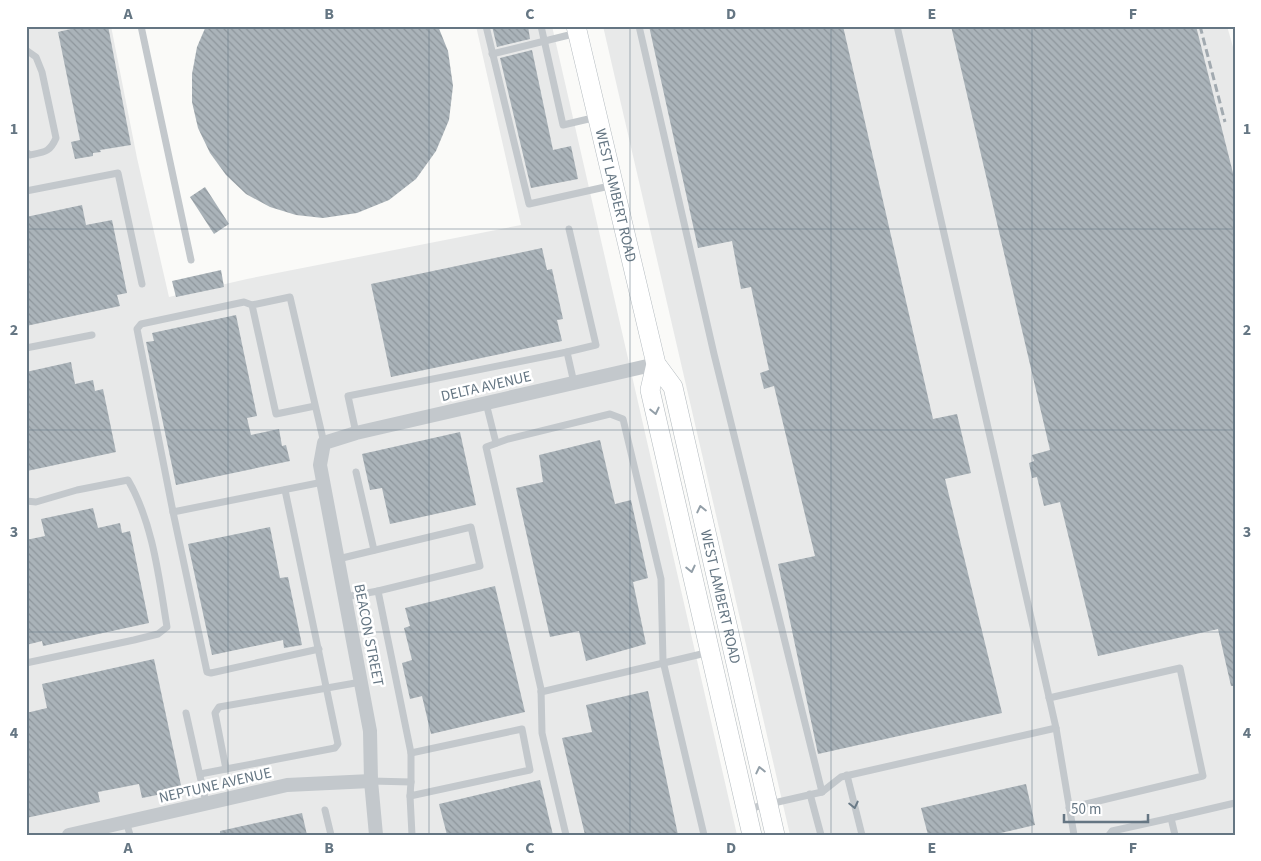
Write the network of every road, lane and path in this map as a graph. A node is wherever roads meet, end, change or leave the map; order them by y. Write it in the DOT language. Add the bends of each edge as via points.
graph roads {
  1 [pos="141,26"];
  2 [pos="486,26"];
  3 [pos="541,26"];
  4 [pos="639,26"];
  5 [pos="896,26"];
  6 [pos="577,30"];
  7 [pos="545,41"];
  8 [pos="26,50"];
  9 [pos="492,54"];
  10 [pos="598,117"];
  11 [pos="26,152"];
  12 [pos="614,185"];
  13 [pos="26,192"];
  14 [pos="569,229"];
  15 [pos="191,260"];
  16 [pos="142,284"];
  17 [pos="252,305"];
  18 [pos="92,335"];
  19 [pos="26,348"];
  20 [pos="567,352"];
  21 [pos="656,364"];
  22 [pos="574,382"];
  23 [pos="486,403"];
  24 [pos="315,406"];
  25 [pos="356,433"];
  26 [pos="324,443"];
  27 [pos="496,443"];
  28 [pos="356,472"];
  29 [pos="323,482"];
  30 [pos="285,490"];
  31 [pos="26,501"];
  32 [pos="173,512"];
  33 [pos="374,550"];
  34 [pos="338,559"];
  35 [pos="378,591"];
  36 [pos="345,597"];
  37 [pos="319,649"];
  38 [pos="710,652"];
  39 [pos="26,663"];
  40 [pos="663,663"];
  41 [pos="361,682"];
  42 [pos="327,688"];
  43 [pos="541,692"];
  44 [pos="1050,698"];
  45 [pos="186,712"];
  46 [pos="1056,728"];
  47 [pos="411,753"];
  48 [pos="226,769"];
  49 [pos="200,774"];
  50 [pos="847,775"];
  51 [pos="371,781"];
  52 [pos="411,782"];
  53 [pos="822,792"];
  54 [pos="810,794"];
  55 [pos="410,796"];
  56 [pos="206,803"];
  57 [pos="1235,803"];
  58 [pos="768,805"];
  59 [pos="1070,808"];
  60 [pos="746,809"];
  61 [pos="325,810"];
  62 [pos="1171,818"];
  63 [pos="128,828"];
  64 [pos="68,835"];
  65 [pos="331,835"];
  66 [pos="376,835"];
  67 [pos="412,835"];
  68 [pos="566,835"];
  69 [pos="704,835"];
  70 [pos="752,835"];
  71 [pos="775,835"];
  72 [pos="821,835"];
  73 [pos="862,835"];
  74 [pos="1074,835"];
  75 [pos="1108,835"];
  76 [pos="1175,835"];
  1 -- 15 [label="lane"];
  2 -- 9 [label="lane"];
  3 -- 7 [label="lane"];
  4 -- 53 [label="lane" via="714,354"];
  5 -- 44 [label="lane"];
  6 -- 7 [label="lane"];
  6 -- 10 [label="main road, WEST LAMBERT ROAD"];
  7 -- 9 [label="lane"];
  7 -- 10 [label="lane" via="563,124"];
  8 -- 11 [label="lane" via="36,57 42,72 56,138 52,147 44,152 30,155"];
  9 -- 12 [label="lane" via="528,204"];
  10 -- 12 [label="main road, WEST LAMBERT ROAD"];
  12 -- 21 [label="main road, WEST LAMBERT ROAD"];
  13 -- 16 [label="lane" via="118,173"];
  14 -- 20 [label="lane" via="596,345"];
  17 -- 24 [label="lane" via="290,298"];
  17 -- 24 [label="lane" via="276,414"];
  17 -- 32 [label="lane" via="244,302 141,324 137,330"];
  18 -- 19 [label="lane"];
  20 -- 22 [label="lane"];
  20 -- 25 [label="lane" via="348,396"];
  21 -- 22 [label="street, DELTA AVENUE"];
  21 -- 38 [label="main road, WEST LAMBERT ROAD, one-way" via="650,390"];
  58 -- 21 [label="main road, WEST LAMBERT ROAD, one-way" via="673,386"];
  22 -- 23 [label="street, DELTA AVENUE"];
  23 -- 25 [label="street, DELTA AVENUE"];
  23 -- 27 [label="lane"];
  24 -- 26 [label="lane"];
  25 -- 26 [label="street, DELTA AVENUE"];
  26 -- 29 [label="street, BEACON STREET" via="320,465"];
  27 -- 40 [label="lane" via="610,414 623,419 661,579"];
  27 -- 43 [label="lane" via="486,447"];
  28 -- 33 [label="lane"];
  29 -- 30 [label="lane"];
  29 -- 34 [label="street, BEACON STREET"];
  30 -- 32 [label="lane"];
  30 -- 37 [label="lane"];
  31 -- 39 [label="lane" via="36,502 128,480 151,540 167,627 158,634"];
  32 -- 37 [label="lane" via="207,672"];
  33 -- 34 [label="lane"];
  33 -- 35 [label="lane" via="471,526 480,566"];
  34 -- 36 [label="street, BEACON STREET"];
  35 -- 36 [label="lane"];
  35 -- 47 [label="lane"];
  36 -- 41 [label="street, BEACON STREET"];
  37 -- 42 [label="lane"];
  38 -- 40 [label="lane"];
  38 -- 60 [label="main road, WEST LAMBERT ROAD"];
  40 -- 43 [label="lane"];
  40 -- 69 [label="lane"];
  41 -- 42 [label="lane"];
  41 -- 51 [label="street, BEACON STREET" via="370,731"];
  42 -- 48 [label="lane" via="338,744 335,748"];
  42 -- 48 [label="lane" via="219,707 215,714"];
  43 -- 68 [label="lane" via="542,734"];
  44 -- 46 [label="lane"];
  44 -- 59 [label="lane" via="1180,668 1203,776"];
  45 -- 49 [label="lane"];
  46 -- 50 [label="lane"];
  46 -- 59 [label="lane"];
  47 -- 52 [label="lane"];
  47 -- 55 [label="lane" via="522,729 530,770"];
  48 -- 49 [label="lane"];
  49 -- 56 [label="lane"];
  50 -- 53 [label="lane"];
  50 -- 73 [label="lane, one-way"];
  51 -- 52 [label="lane"];
  51 -- 56 [label="street, NEPTUNE AVENUE" via="287,785"];
  51 -- 66 [label="street, BEACON STREET"];
  52 -- 55 [label="lane"];
  53 -- 54 [label="lane"];
  54 -- 58 [label="lane"];
  54 -- 72 [label="lane"];
  55 -- 67 [label="lane"];
  56 -- 63 [label="street, NEPTUNE AVENUE"];
  57 -- 62 [label="lane"];
  58 -- 60 [label="lane"];
  58 -- 71 [label="main road, WEST LAMBERT ROAD"];
  59 -- 74 [label="lane"];
  60 -- 70 [label="main road, WEST LAMBERT ROAD"];
  61 -- 65 [label="lane"];
  62 -- 75 [label="lane" via="1112,831"];
  62 -- 76 [label="lane"];
  63 -- 64 [label="street, NEPTUNE AVENUE"];
}
